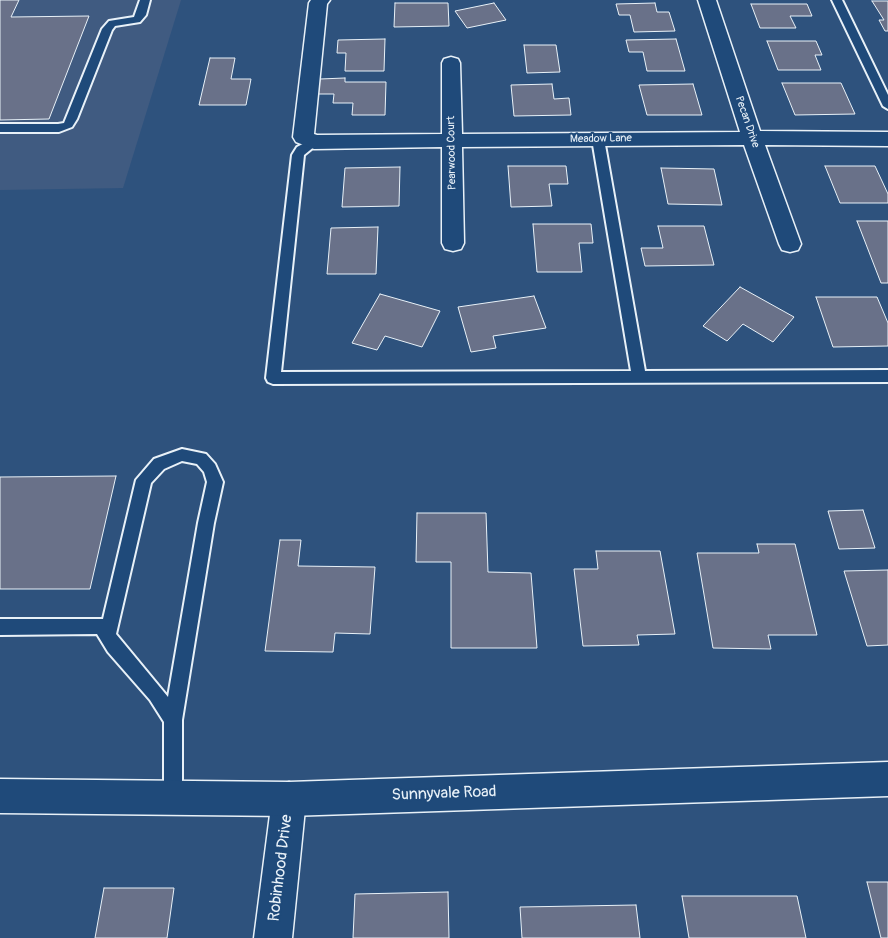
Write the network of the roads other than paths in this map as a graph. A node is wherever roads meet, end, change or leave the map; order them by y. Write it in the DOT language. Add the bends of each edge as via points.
graph roads {
  1 [pos="144,0"];
  2 [pos="321,0"];
  3 [pos="707,0"];
  4 [pos="837,0"];
  5 [pos="451,63"];
  6 [pos="888,106"];
  7 [pos="0,128"];
  8 [pos="752,138"];
  9 [pos="598,139"];
  10 [pos="888,139"];
  11 [pos="452,140"];
  12 [pos="314,142"];
  13 [pos="453,243"];
  14 [pos="790,244"];
  15 [pos="888,376"];
  16 [pos="639,377"];
  17 [pos="0,627"];
  18 [pos="104,630"];
  19 [pos="173,720"];
  20 [pos="888,779"];
  21 [pos="0,796"];
  22 [pos="173,798"];
  23 [pos="289,799"];
  24 [pos="273,938"];
  1 -- 7 [label="lane" via="137,20 112,24 107,28 68,125 59,128"];
  2 -- 12 [label="street" via="318,3 303,137"];
  3 -- 8 [label="street, Pecan Drive"];
  4 -- 6 [label="lane"];
  5 -- 11 [label="street, Pearwood Court"];
  8 -- 9 [label="street, Meadow Lane"];
  8 -- 10 [label="street, Meadow Lane"];
  8 -- 14 [label="street, Pecan Drive"];
  9 -- 11 [label="street, Meadow Lane"];
  9 -- 16 [label="lane"];
  11 -- 12 [label="street, Meadow Lane"];
  11 -- 13 [label="street, Pearwood Court"];
  12 -- 16 [label="lane" via="298,155 274,378"];
  15 -- 16 [label="lane"];
  17 -- 18 [label="lane"];
  18 -- 19 [label="lane"];
  18 -- 19 [label="lane" via="144,480 159,464 182,455 201,458 215,482"];
  19 -- 22 [label="lane"];
  20 -- 23 [label="street, Sunnyvale Road"];
  21 -- 22 [label="street, Sunnyvale Road"];
  22 -- 23 [label="street, Sunnyvale Road"];
  23 -- 24 [label="street, Robinhood Drive"];
}
